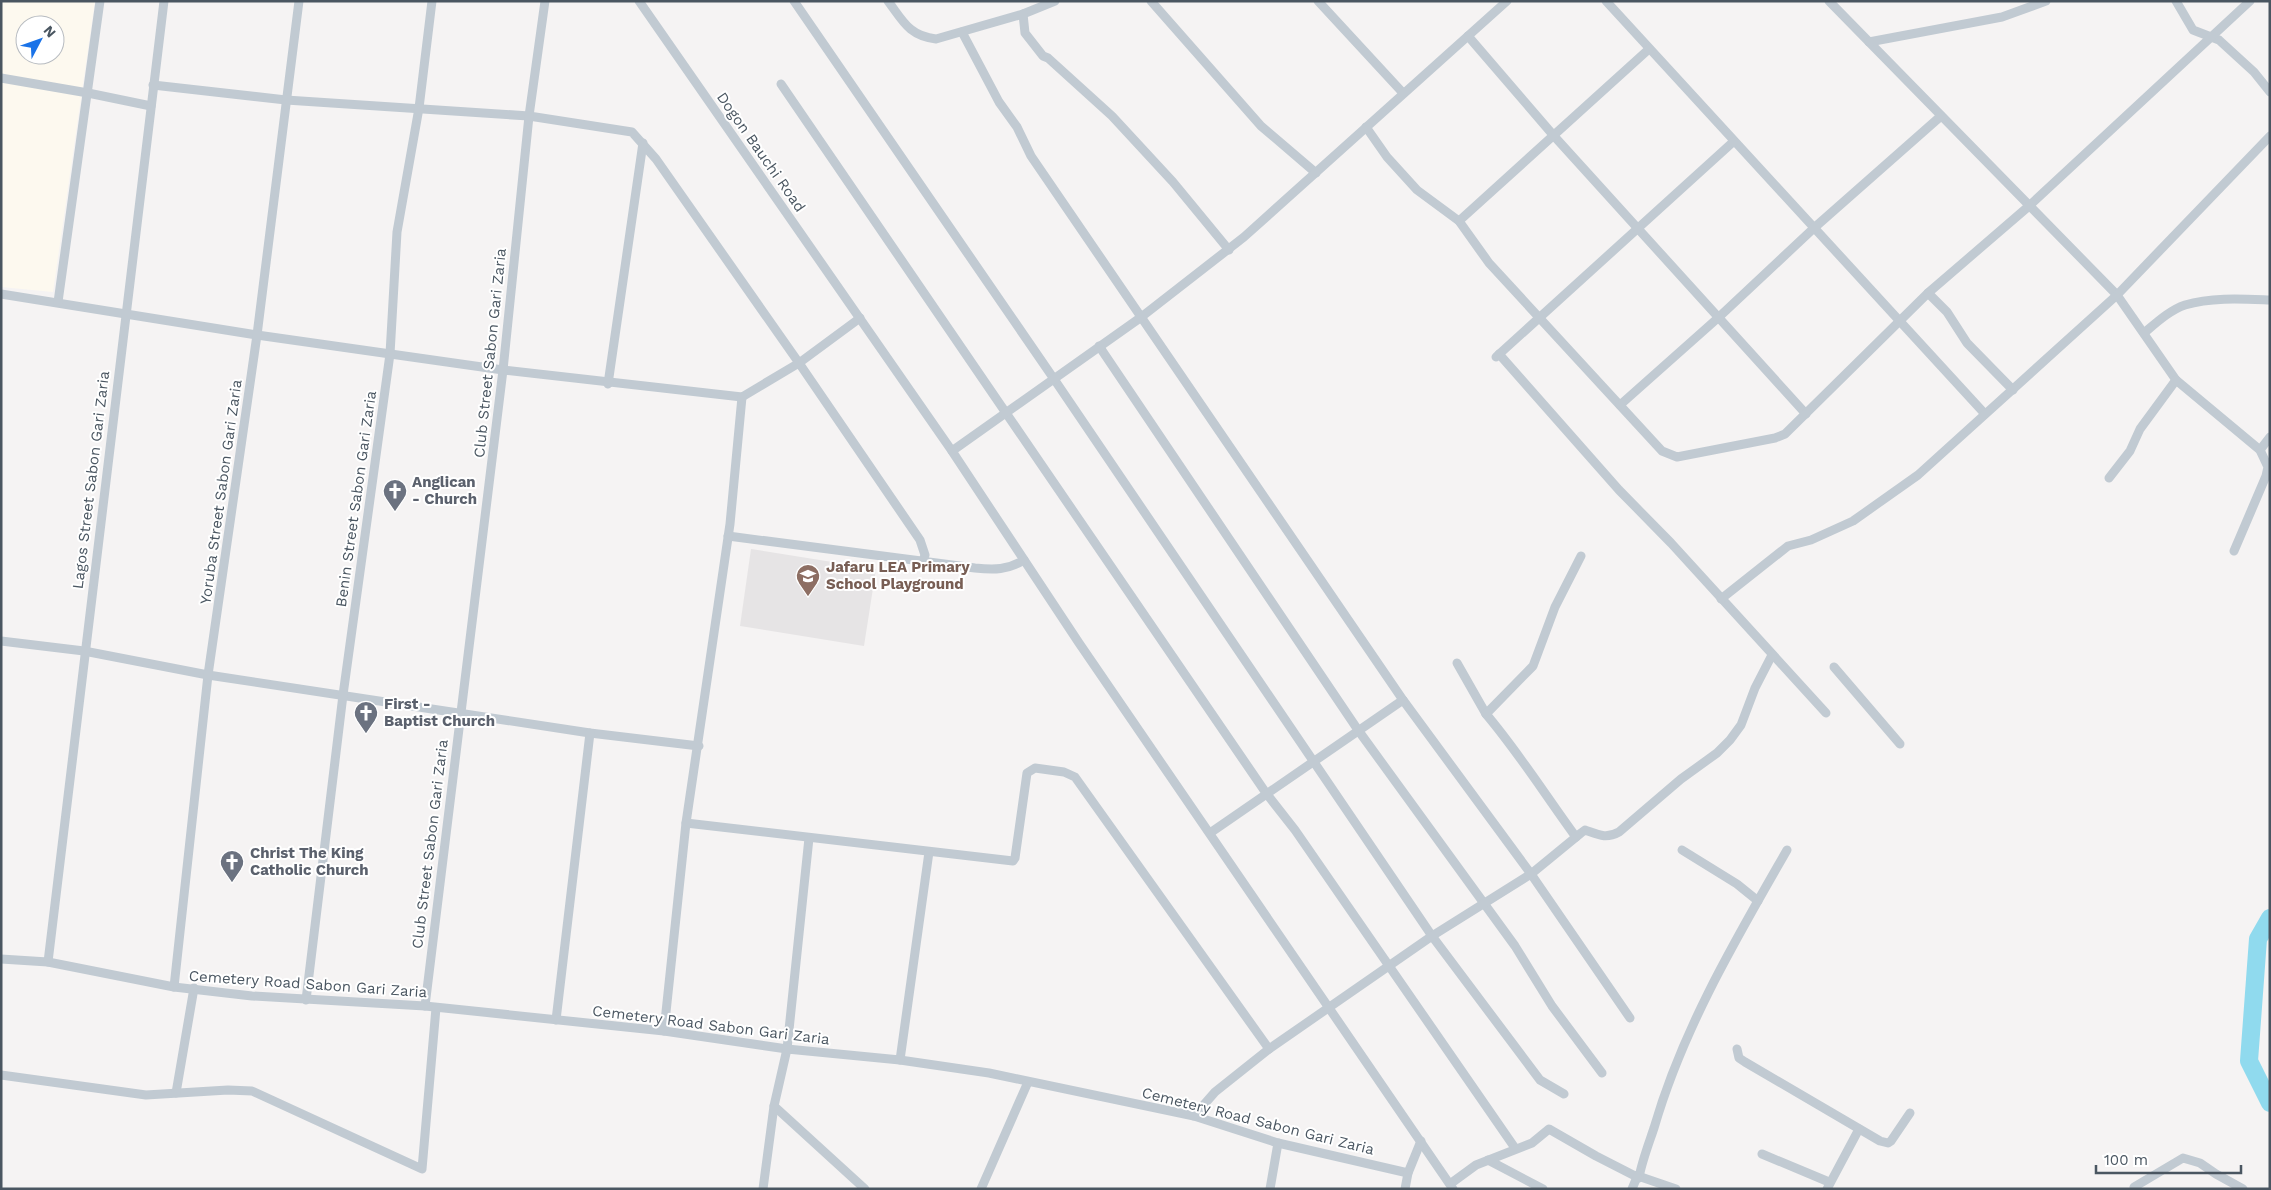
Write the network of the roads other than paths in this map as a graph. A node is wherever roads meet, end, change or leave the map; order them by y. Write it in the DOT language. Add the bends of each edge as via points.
graph roads {
  1 [pos="100,1"];
  2 [pos="164,1"];
  3 [pos="299,1"];
  4 [pos="432,1"];
  5 [pos="545,1"];
  6 [pos="639,1"];
  7 [pos="794,1"];
  8 [pos="888,1"];
  9 [pos="1055,1"];
  10 [pos="1151,1"];
  11 [pos="1318,1"];
  12 [pos="1506,1"];
  13 [pos="1606,1"];
  14 [pos="1829,1"];
  15 [pos="2046,1"];
  16 [pos="2176,1"];
  17 [pos="2250,1"];
  18 [pos="1023,14"];
  19 [pos="962,32"];
  20 [pos="1468,36"];
  21 [pos="2212,38"];
  22 [pos="1868,42"];
  23 [pos="1649,49"];
  24 [pos="1,78"];
  25 [pos="781,84"];
  26 [pos="153,85"];
  27 [pos="2270,92"];
  28 [pos="88,93"];
  29 [pos="1403,94"];
  30 [pos="286,100"];
  31 [pos="151,106"];
  32 [pos="419,108"];
  33 [pos="529,116"];
  34 [pos="1941,116"];
  35 [pos="1366,127"];
  36 [pos="1554,136"];
  37 [pos="2270,136"];
  38 [pos="1733,142"];
  39 [pos="643,143"];
  40 [pos="1316,173"];
  41 [pos="2029,206"];
  42 [pos="1459,221"];
  43 [pos="1640,228"];
  44 [pos="1814,228"];
  45 [pos="1229,250"];
  46 [pos="1,294"];
  47 [pos="1928,294"];
  48 [pos="2117,295"];
  49 [pos="2270,300"];
  50 [pos="58,302"];
  51 [pos="125,312"];
  52 [pos="1719,317"];
  53 [pos="860,318"];
  54 [pos="1140,318"];
  55 [pos="1540,318"];
  56 [pos="1900,321"];
  57 [pos="2144,333"];
  58 [pos="257,335"];
  59 [pos="1099,346"];
  60 [pos="390,354"];
  61 [pos="799,363"];
  62 [pos="503,370"];
  63 [pos="1054,379"];
  64 [pos="2176,380"];
  65 [pos="608,384"];
  66 [pos="2013,390"];
  67 [pos="742,397"];
  68 [pos="1620,405"];
  69 [pos="1005,413"];
  70 [pos="1806,414"];
  71 [pos="1985,414"];
  72 [pos="2270,437"];
  73 [pos="2260,450"];
  74 [pos="952,451"];
  75 [pos="2109,478"];
  76 [pos="728,536"];
  77 [pos="2234,551"];
  78 [pos="1581,556"];
  79 [pos="1024,560"];
  80 [pos="923,561"];
  81 [pos="1721,599"];
  82 [pos="1,641"];
  83 [pos="84,651"];
  84 [pos="1772,654"];
  85 [pos="1457,663"];
  86 [pos="1834,666"];
  87 [pos="208,675"];
  88 [pos="343,695"];
  89 [pos="1403,700"];
  90 [pos="460,712"];
  91 [pos="1826,713"];
  92 [pos="1486,714"];
  93 [pos="1358,730"];
  94 [pos="590,733"];
  95 [pos="1900,744"];
  96 [pos="699,746"];
  97 [pos="1312,761"];
  98 [pos="1266,793"];
  99 [pos="686,823"];
  100 [pos="1210,833"];
  101 [pos="1576,837"];
  102 [pos="809,838"];
  103 [pos="1682,850"];
  104 [pos="1787,850"];
  105 [pos="929,852"];
  106 [pos="1531,874"];
  107 [pos="1758,901"];
  108 [pos="1483,904"];
  109 [pos="1432,936"];
  110 [pos="1,959"];
  111 [pos="48,962"];
  112 [pos="1388,966"];
  113 [pos="174,987"];
  114 [pos="194,988"];
  115 [pos="306,1000"];
  116 [pos="425,1006"];
  117 [pos="1327,1007"];
  118 [pos="436,1008"];
  119 [pos="1630,1018"];
  120 [pos="556,1020"];
  121 [pos="664,1031"];
  122 [pos="786,1049"];
  123 [pos="1269,1049"];
  124 [pos="1737,1049"];
  125 [pos="900,1060"];
  126 [pos="1602,1073"];
  127 [pos="1,1075"];
  128 [pos="1028,1082"];
  129 [pos="176,1093"];
  130 [pos="1564,1094"];
  131 [pos="774,1106"];
  132 [pos="1910,1113"];
  133 [pos="1194,1116"];
  134 [pos="1859,1129"];
  135 [pos="1421,1141"];
  136 [pos="1278,1143"];
  137 [pos="1515,1148"];
  138 [pos="1762,1154"];
  139 [pos="1488,1160"];
  140 [pos="1408,1173"];
  141 [pos="1638,1176"];
  142 [pos="1828,1185"];
  143 [pos="1452,1186"];
  144 [pos="2134,1187"];
  145 [pos="763,1189"];
  146 [pos="865,1189"];
  147 [pos="981,1189"];
  148 [pos="1270,1189"];
  149 [pos="1405,1189"];
  150 [pos="1543,1189"];
  151 [pos="1632,1189"];
  152 [pos="1676,1189"];
  153 [pos="2243,1189"];
  1 -- 28 [label="street"];
  2 -- 26 [label="street, Lagos Street Sabon Gari Zaria"];
  3 -- 30 [label="street, Yoruba Street Sabon Gari Zaria"];
  4 -- 32 [label="street, Benin Street Sabon Gari Zaria"];
  5 -- 33 [label="street, Club Street Sabon Gari Zaria"];
  6 -- 53 [label="street, Dogon Bauchi Road"];
  7 -- 63 [label="street"];
  8 -- 19 [label="street" via="910,30 923,38 936,39"];
  9 -- 18 [label="street"];
  10 -- 40 [label="street" via="1262,126"];
  11 -- 29 [label="street"];
  12 -- 20 [label="street"];
  13 -- 23 [label="street"];
  14 -- 22 [label="street"];
  15 -- 22 [label="street" via="2002,17"];
  16 -- 21 [label="street" via="2193,30"];
  17 -- 21 [label="street"];
  18 -- 19 [label="street"];
  18 -- 45 [label="street" via="1024,33 1043,56 1112,116 1173,182"];
  19 -- 54 [label="street" via="1031,156"];
  20 -- 29 [label="street"];
  20 -- 36 [label="street"];
  21 -- 27 [label="street" via="2219,40 2254,72"];
  21 -- 41 [label="street"];
  22 -- 34 [label="street"];
  23 -- 36 [label="street"];
  23 -- 38 [label="street"];
  24 -- 28 [label="street"];
  25 -- 69 [label="street"];
  26 -- 30 [label="street"];
  26 -- 31 [label="street, Lagos Street Sabon Gari Zaria"];
  28 -- 31 [label="street"];
  28 -- 50 [label="street"];
  29 -- 35 [label="street"];
  30 -- 32 [label="street"];
  30 -- 58 [label="street, Yoruba Street Sabon Gari Zaria"];
  31 -- 51 [label="street, Lagos Street Sabon Gari Zaria"];
  32 -- 33 [label="street"];
  32 -- 60 [label="street, Benin Street Sabon Gari Zaria" via="398,232"];
  33 -- 39 [label="street" via="632,132"];
  33 -- 62 [label="street, Club Street Sabon Gari Zaria"];
  34 -- 41 [label="street"];
  34 -- 44 [label="street"];
  35 -- 40 [label="street"];
  35 -- 42 [label="street" via="1386,157 1418,190"];
  36 -- 42 [label="street"];
  36 -- 43 [label="street"];
  37 -- 48 [label="street"];
  38 -- 43 [label="street"];
  38 -- 44 [label="street"];
  39 -- 61 [label="street"];
  39 -- 65 [label="street"];
  40 -- 45 [label="street"];
  41 -- 47 [label="street"];
  41 -- 48 [label="street"];
  42 -- 55 [label="street" via="1489,263"];
  43 -- 52 [label="street"];
  43 -- 55 [label="street"];
  44 -- 52 [label="street"];
  44 -- 56 [label="street"];
  45 -- 54 [label="street"];
  46 -- 50 [label="street"];
  47 -- 56 [label="street"];
  47 -- 66 [label="street" via="1947,312 1967,343"];
  48 -- 57 [label="street"];
  48 -- 66 [label="street"];
  49 -- 57 [label="street" via="2241,298 2185,305 2167,314"];
  50 -- 51 [label="street"];
  51 -- 58 [label="street"];
  51 -- 83 [label="street, Lagos Street Sabon Gari Zaria"];
  52 -- 68 [label="street"];
  52 -- 70 [label="street"];
  53 -- 61 [label="street"];
  53 -- 74 [label="street, Dogon Bauchi Road"];
  54 -- 59 [label="street"];
  54 -- 89 [label="street"];
  55 -- 68 [label="street"];
  55 -- 81 [label="street" via="1498,355"];
  56 -- 70 [label="street"];
  56 -- 71 [label="street"];
  57 -- 64 [label="street"];
  58 -- 60 [label="street"];
  58 -- 87 [label="street, Yoruba Street Sabon Gari Zaria"];
  59 -- 63 [label="street"];
  59 -- 93 [label="street"];
  60 -- 62 [label="street"];
  60 -- 88 [label="street, Benin Street Sabon Gari Zaria"];
  61 -- 67 [label="street"];
  61 -- 80 [label="street" via="920,540 925,555"];
  62 -- 65 [label="street"];
  62 -- 90 [label="street, Club Street Sabon Gari Zaria"];
  63 -- 69 [label="street"];
  63 -- 97 [label="street"];
  64 -- 73 [label="street"];
  64 -- 75 [label="street"];
  65 -- 67 [label="street"];
  66 -- 71 [label="street"];
  67 -- 76 [label="street"];
  68 -- 70 [label="street" via="1662,451 1677,457 1780,437"];
  69 -- 74 [label="street"];
  69 -- 98 [label="street"];
  71 -- 81 [label="street" via="1918,475 1878,505 1831,532 1788,546"];
  72 -- 73 [label="street"];
  73 -- 77 [label="street" via="2268,467 2266,476"];
  74 -- 79 [label="street, Dogon Bauchi Road"];
  76 -- 80 [label="street"];
  76 -- 96 [label="street"];
  78 -- 92 [label="street" via="1555,607 1533,666"];
  79 -- 80 [label="street" via="1003,569"];
  79 -- 100 [label="street, Dogon Bauchi Road"];
  81 -- 84 [label="street"];
  82 -- 83 [label="street"];
  83 -- 87 [label="street"];
  83 -- 111 [label="street, Lagos Street Sabon Gari Zaria"];
  84 -- 91 [label="street"];
  84 -- 101 [label="street" via="1741,726 1717,753 1619,832 1602,837 1586,830"];
  85 -- 92 [label="street"];
  86 -- 95 [label="street"];
  87 -- 88 [label="street"];
  87 -- 113 [label="street, Yoruba Street Sabon Gari Zaria"];
  88 -- 90 [label="street"];
  88 -- 115 [label="street, Benin Street Sabon Gari Zaria"];
  89 -- 93 [label="street"];
  89 -- 106 [label="street"];
  90 -- 94 [label="street"];
  90 -- 116 [label="street, Club Street Sabon Gari Zaria"];
  92 -- 101 [label="street" via="1513,746"];
  93 -- 97 [label="street"];
  93 -- 108 [label="street"];
  94 -- 96 [label="street"];
  94 -- 120 [label="street"];
  96 -- 99 [label="street"];
  97 -- 98 [label="street"];
  97 -- 109 [label="street"];
  98 -- 100 [label="street"];
  98 -- 112 [label="street"];
  99 -- 102 [label="street"];
  99 -- 121 [label="street"];
  100 -- 117 [label="street, Dogon Bauchi Road"];
  101 -- 106 [label="street"];
  102 -- 105 [label="street"];
  102 -- 122 [label="street"];
  103 -- 107 [label="street"];
  104 -- 107 [label="street"];
  105 -- 123 [label="street" via="1013,861 1028,773 1035,768 1069,774"];
  105 -- 125 [label="street"];
  106 -- 108 [label="street"];
  106 -- 119 [label="street"];
  107 -- 141 [label="street" via="1706,994 1678,1058"];
  108 -- 109 [label="street"];
  108 -- 126 [label="street"];
  109 -- 112 [label="street"];
  109 -- 130 [label="street" via="1540,1080"];
  110 -- 111 [label="street, Cemetery Road Sabon Gari Zaria"];
  111 -- 113 [label="street, Cemetery Road Sabon Gari Zaria"];
  112 -- 117 [label="street"];
  112 -- 137 [label="street"];
  113 -- 114 [label="street, Cemetery Road Sabon Gari Zaria"];
  114 -- 115 [label="street, Cemetery Road Sabon Gari Zaria"];
  114 -- 129 [label="street"];
  115 -- 116 [label="street, Cemetery Road Sabon Gari Zaria"];
  116 -- 118 [label="street, Cemetery Road Sabon Gari Zaria"];
  117 -- 123 [label="street"];
  117 -- 135 [label="street, Dogon Bauchi Road"];
  118 -- 120 [label="street, Cemetery Road Sabon Gari Zaria"];
  118 -- 129 [label="street" via="422,1169 252,1092"];
  120 -- 121 [label="street, Cemetery Road Sabon Gari Zaria"];
  121 -- 122 [label="street, Cemetery Road Sabon Gari Zaria"];
  122 -- 125 [label="street, Cemetery Road Sabon Gari Zaria"];
  122 -- 131 [label="street"];
  123 -- 133 [label="street" via="1215,1092"];
  124 -- 134 [label="street" via="1739,1058 1745,1062"];
  125 -- 128 [label="street, Cemetery Road Sabon Gari Zaria"];
  127 -- 129 [label="street" via="146,1095"];
  128 -- 133 [label="street, Cemetery Road Sabon Gari Zaria"];
  128 -- 147 [label="street"];
  131 -- 145 [label="street"];
  131 -- 146 [label="street"];
  132 -- 134 [label="street" via="1888,1143"];
  133 -- 136 [label="street, Cemetery Road Sabon Gari Zaria"];
  134 -- 142 [label="street"];
  135 -- 140 [label="street"];
  135 -- 143 [label="street, Dogon Bauchi Road"];
  136 -- 140 [label="street, Cemetery Road Sabon Gari Zaria"];
  136 -- 148 [label="street"];
  137 -- 139 [label="street"];
  137 -- 141 [label="street" via="1532,1143 1549,1129"];
  138 -- 142 [label="street"];
  139 -- 143 [label="street" via="1476,1165"];
  139 -- 150 [label="street"];
  140 -- 149 [label="street"];
  141 -- 151 [label="street"];
  141 -- 152 [label="street"];
  144 -- 153 [label="street" via="2183,1158 2200,1163"];
}
